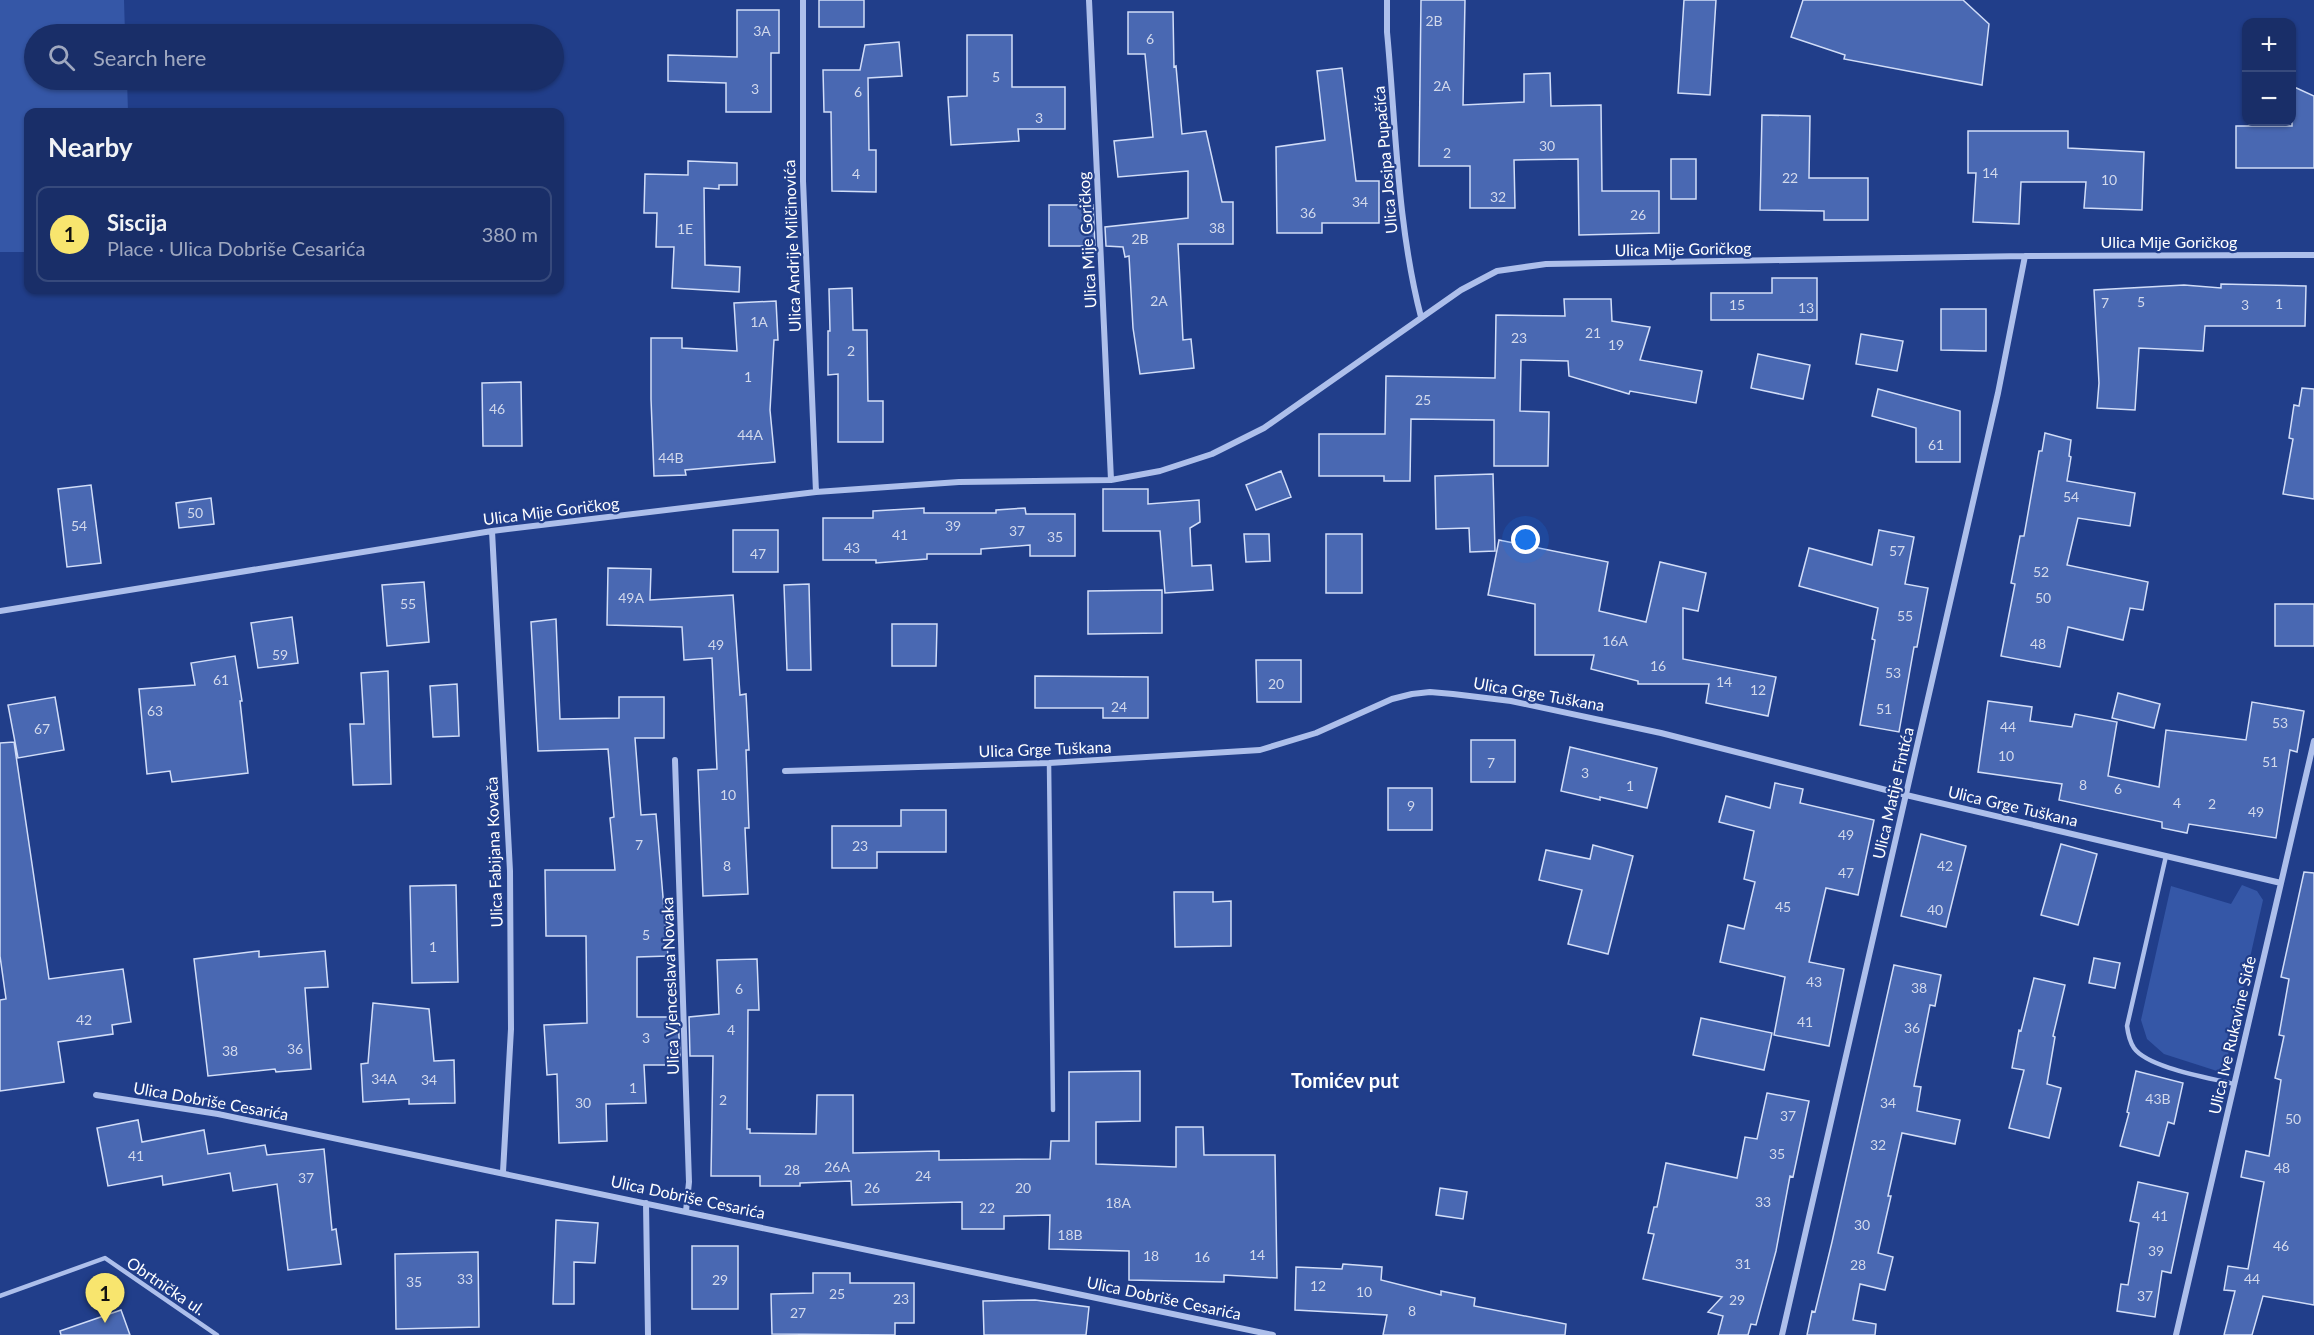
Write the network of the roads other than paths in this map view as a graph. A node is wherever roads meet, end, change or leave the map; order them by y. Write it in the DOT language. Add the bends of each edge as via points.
graph roads {
  1 [pos="803,0"];
  2 [pos="1089,0"];
  3 [pos="1387,0"];
  4 [pos="2314,255"];
  5 [pos="2025,256"];
  6 [pos="1421,317"];
  7 [pos="1111,480"];
  8 [pos="816,492"];
  9 [pos="492,531"];
  10 [pos="0,611"];
  11 [pos="2314,741"];
  12 [pos="675,760"];
  13 [pos="1049,763"];
  14 [pos="784,771"];
  15 [pos="1906,795"];
  16 [pos="2166,856"];
  17 [pos="2281,883"];
  18 [pos="2234,1084"];
  19 [pos="96,1095"];
  20 [pos="1053,1110"];
  21 [pos="503,1172"];
  22 [pos="646,1203"];
  23 [pos="686,1211"];
  24 [pos="0,1296"];
  25 [pos="217,1335"];
  26 [pos="648,1335"];
  27 [pos="1273,1335"];
  28 [pos="1782,1335"];
  29 [pos="2176,1335"];
  1 -- 8 [label="street, Ulica Andrije Milčinovića" via="803,181"];
  2 -- 7 [label="street, Ulica Mije Goričkog"];
  3 -- 6 [label="street, Ulica Josipa Pupačića" via="1404,222 1410,273"];
  4 -- 5 [label="street, Ulica Mije Goričkog"];
  5 -- 6 [label="street, Ulica Mije Goričkog" via="1546,264 1497,271"];
  5 -- 15 [label="street, Ulica Matije Fintića" via="1998,393"];
  6 -- 7 [label="street, Ulica Mije Goričkog" via="1264,428 1212,454 1160,471"];
  7 -- 8 [label="street, Ulica Mije Goričkog" via="960,482"];
  8 -- 9 [label="street, Ulica Mije Goričkog"];
  9 -- 10 [label="street, Ulica Mije Goričkog"];
  9 -- 21 [label="street, Ulica Fabijana Kovača" via="510,871 511,1029"];
  11 -- 17 [label="street, Ulica Ive Rukavine Siđe"];
  12 -- 23 [label="street, Ulica Vjenceslava Novaka" via="689,1182"];
  13 -- 14 [label="street, Ulica Grge Tuškana"];
  13 -- 15 [label="street, Ulica Grge Tuškana" via="1260,750 1316,733 1392,699 1430,692 1478,695 1579,714"];
  13 -- 20 [label="lane"];
  15 -- 16 [label="street, Ulica Grge Tuškana"];
  15 -- 28 [label="street, Ulica Matije Fintića"];
  16 -- 17 [label="street, Ulica Grge Tuškana"];
  16 -- 18 [label="lane" via="2127,1026 2129,1036 2134,1048 2150,1061"];
  17 -- 18 [label="street, Ulica Ive Rukavine Siđe"];
  18 -- 29 [label="street, Ulica Ive Rukavine Siđe"];
  19 -- 21 [label="street, Ulica Dobriše Cesarića" via="218,1114"];
  21 -- 22 [label="street, Ulica Dobriše Cesarića"];
  22 -- 23 [label="street, Ulica Dobriše Cesarića"];
  22 -- 26 [label="street"];
  23 -- 27 [label="street, Ulica Dobriše Cesarića"];
  24 -- 25 [label="lane, Obrtnička ul." via="105,1258"];
}
